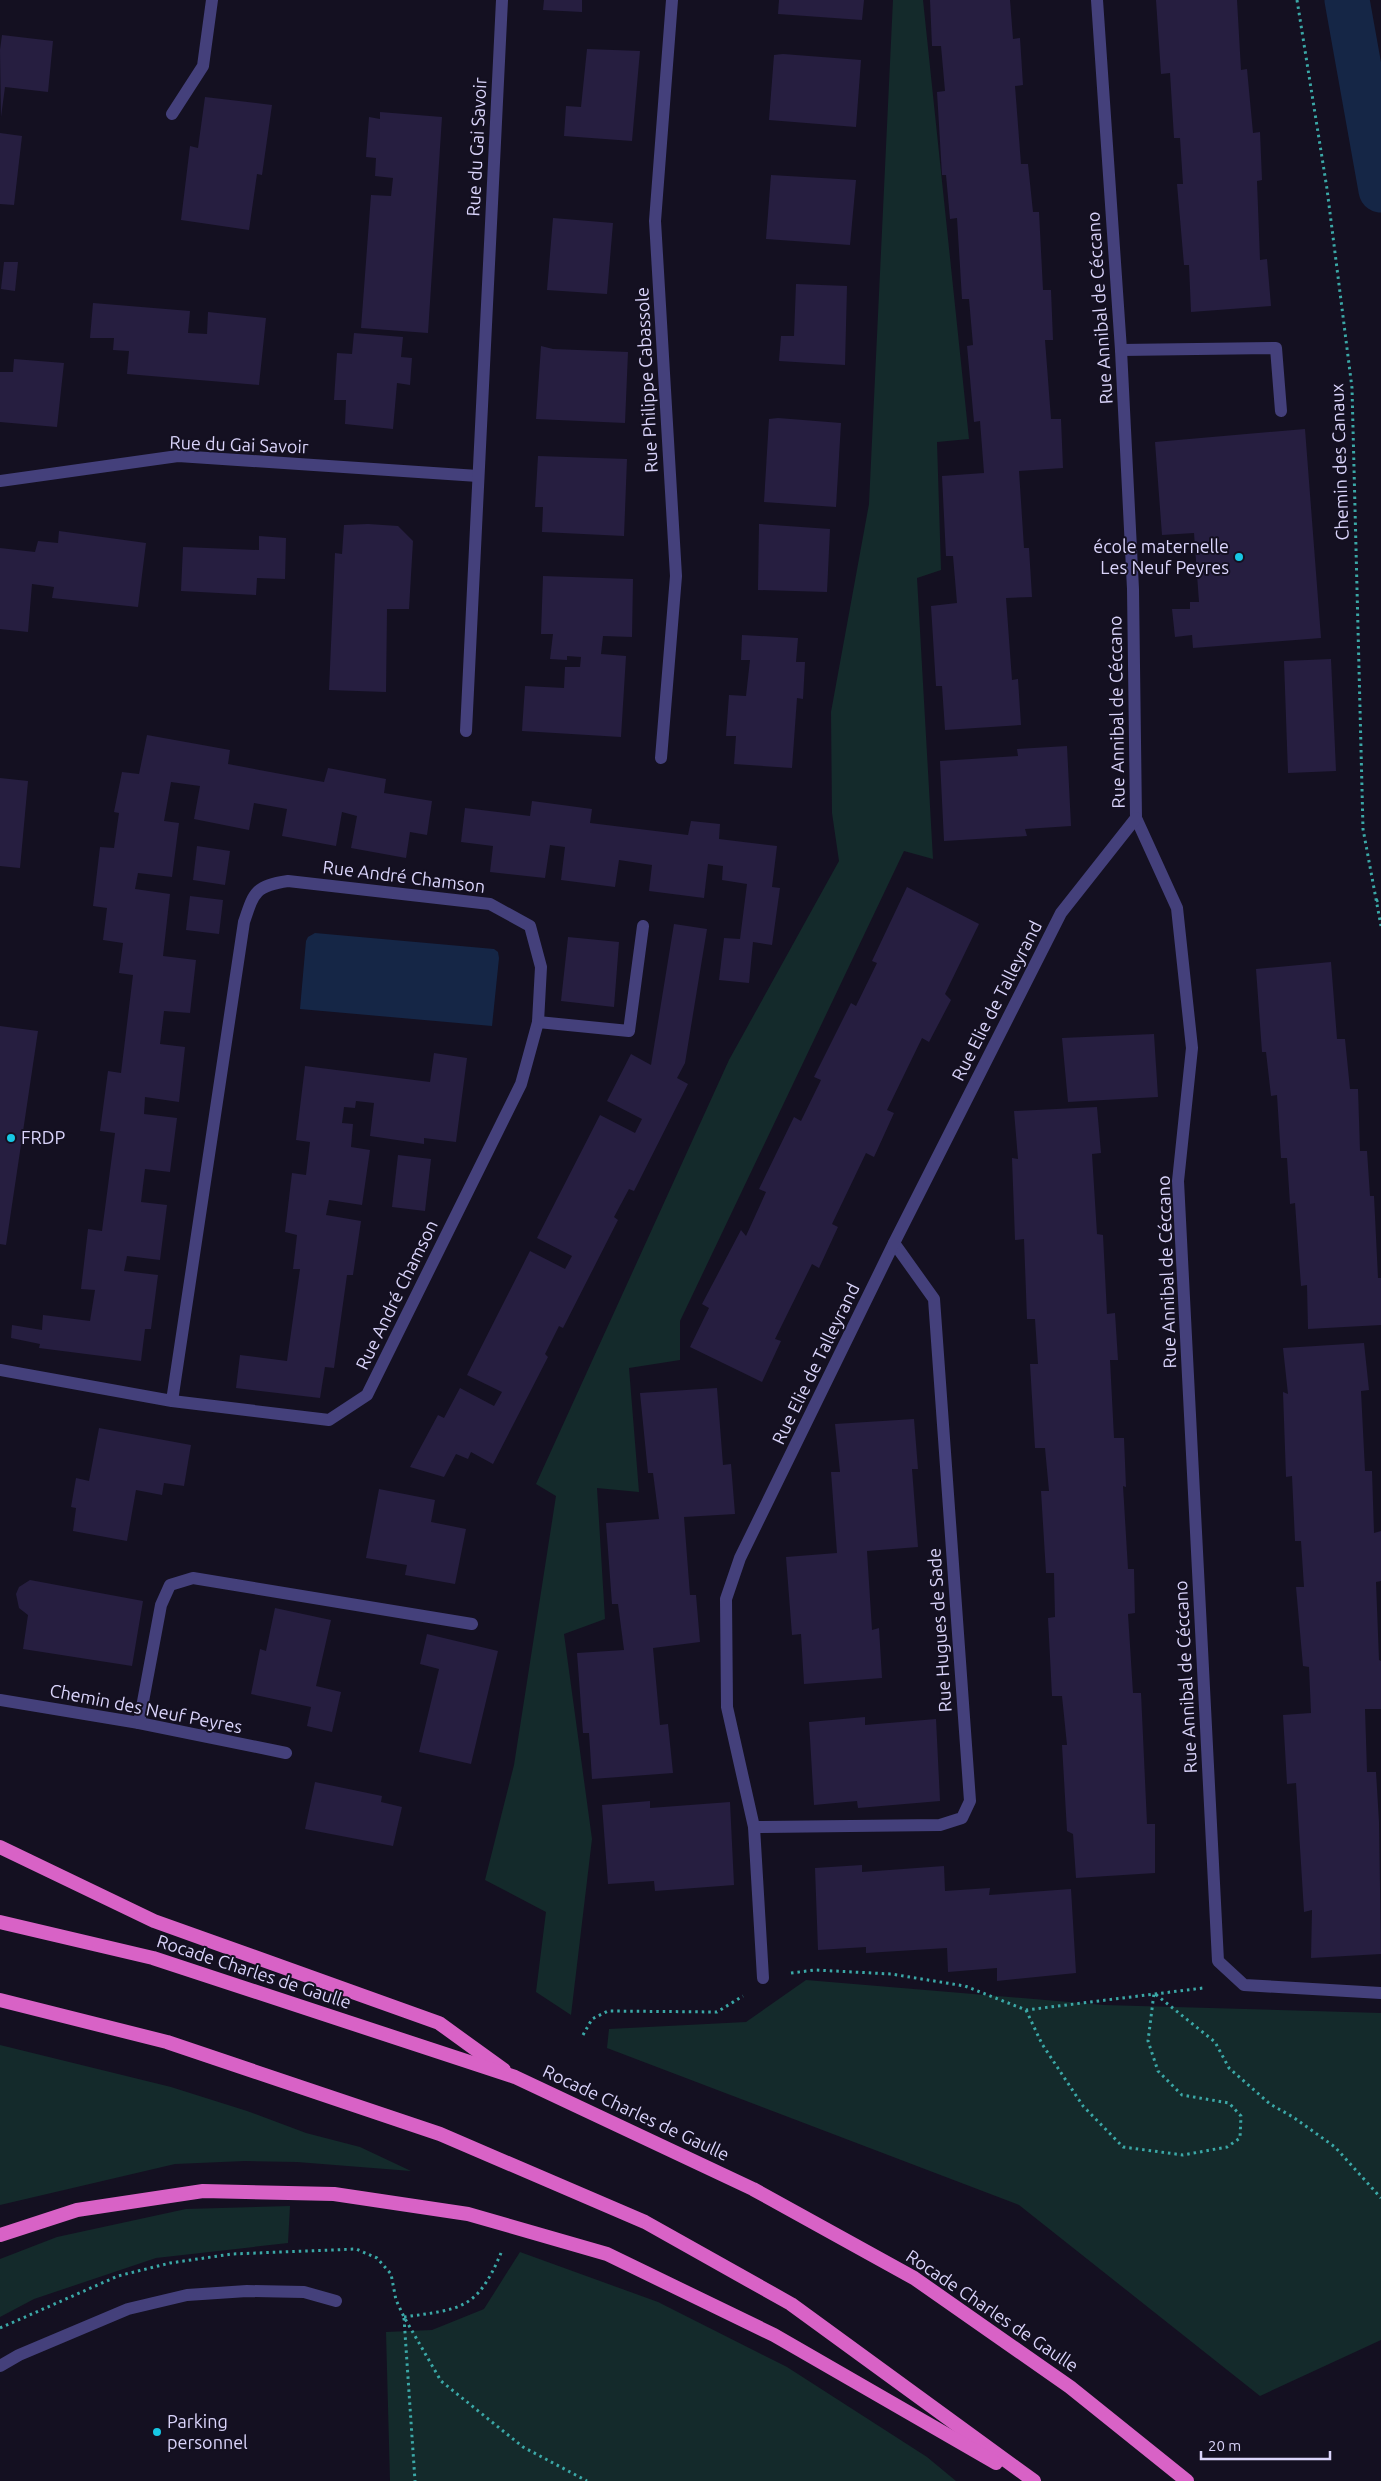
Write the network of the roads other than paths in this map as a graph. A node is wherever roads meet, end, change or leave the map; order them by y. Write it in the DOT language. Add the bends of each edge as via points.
graph roads {
  1 [pos="212,0"];
  2 [pos="502,0"];
  3 [pos="672,0"];
  4 [pos="1097,0"];
  5 [pos="172,114"];
  6 [pos="1121,350"];
  7 [pos="1281,411"];
  8 [pos="478,476"];
  9 [pos="0,482"];
  10 [pos="466,730"];
  11 [pos="661,758"];
  12 [pos="1136,818"];
  13 [pos="643,926"];
  14 [pos="538,1022"];
  15 [pos="894,1243"];
  16 [pos="0,1370"];
  17 [pos="172,1401"];
  18 [pos="472,1624"];
  19 [pos="0,1700"];
  20 [pos="139,1723"];
  21 [pos="286,1753"];
  22 [pos="754,1827"];
  23 [pos="0,1847"];
  24 [pos="0,1922"];
  25 [pos="763,1978"];
  26 [pos="1381,1993"];
  27 [pos="0,2000"];
  28 [pos="515,2077"];
  29 [pos="0,2235"];
  30 [pos="336,2301"];
  31 [pos="0,2366"];
  32 [pos="1027,2481"];
  33 [pos="1034,2481"];
  34 [pos="1187,2481"];
  1 -- 5 [label="street" via="203,66"];
  2 -- 8 [label="street, Rue du Gai Savoir"];
  3 -- 11 [label="street, Rue Philippe Cabassole" via="655,221 676,576"];
  4 -- 6 [label="street, Rue Annibal de Céccano"];
  6 -- 7 [label="street" via="1276,348"];
  6 -- 12 [label="street, Rue Annibal de Céccano" via="1134,588"];
  8 -- 9 [label="street, Rue du Gai Savoir" via="178,456"];
  8 -- 10 [label="street, Rue du Gai Savoir"];
  12 -- 15 [label="street, Rue Elie de Talleyrand" via="1061,913"];
  12 -- 26 [label="street, Rue Annibal de Céccano" via="1177,908 1192,1048 1178,1181 1218,1961 1244,1984"];
  13 -- 14 [label="street" via="629,1031"];
  14 -- 17 [label="street, Rue André Chamson" via="521,1084 367,1395 329,1420"];
  14 -- 17 [label="street, Rue André Chamson" via="540,967 530,926 490,904 288,880 266,884 252,898 244,922"];
  15 -- 22 [label="street, Rue Elie de Talleyrand" via="740,1558 726,1599 727,1706"];
  15 -- 22 [label="street, Rue Hugues de Sade" via="934,1299 970,1801 962,1818 940,1824"];
  16 -- 17 [label="street, Rue André Chamson"];
  18 -- 20 [label="street" via="193,1578 170,1585 161,1605"];
  19 -- 20 [label="street, Chemin des Neuf Peyres"];
  20 -- 21 [label="street, Chemin des Neuf Peyres"];
  22 -- 25 [label="street, Rue Elie de Talleyrand"];
  23 -- 28 [label="highway" via="154,1921 439,2023"];
  24 -- 28 [label="highway, Rocade Charles de Gaulle" via="153,1958"];
  27 -- 33 [label="highway" via="167,2042 431,2131 645,2222 791,2304"];
  28 -- 34 [label="highway, Rocade Charles de Gaulle" via="753,2189 914,2278 1070,2387"];
  29 -- 32 [label="highway" via="77,2210 203,2191 334,2194 468,2214 607,2254 774,2335"];
  30 -- 31 [label="street" via="304,2292 187,2295 128,2309"];
}
